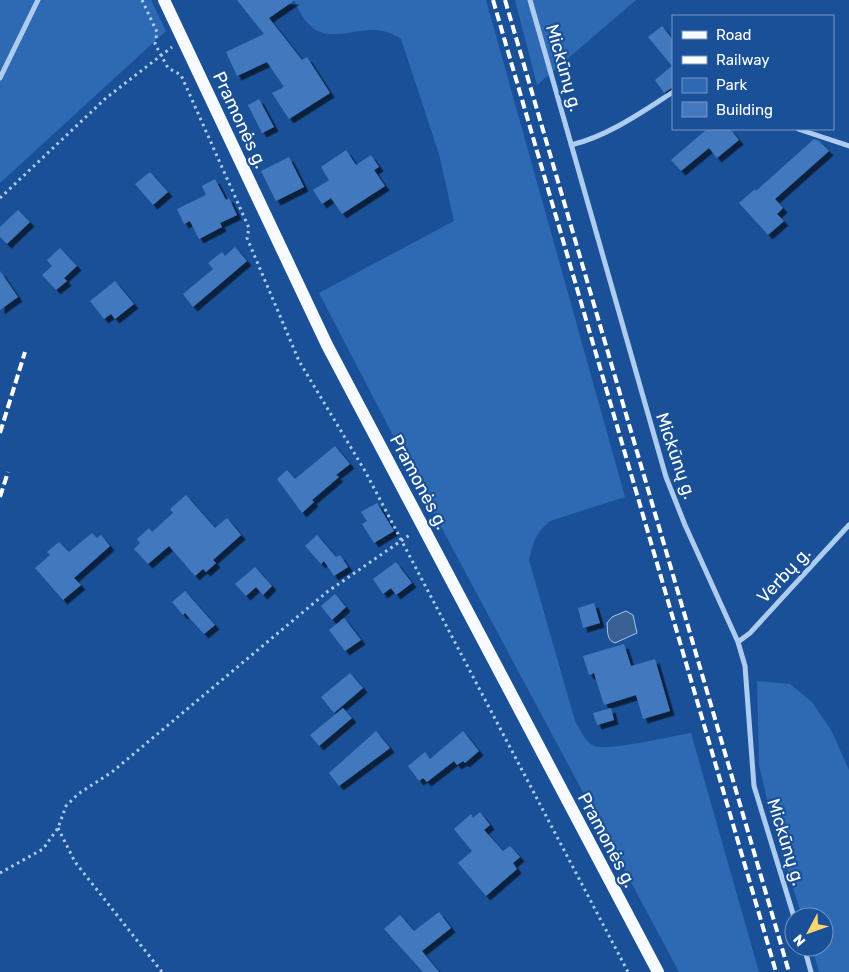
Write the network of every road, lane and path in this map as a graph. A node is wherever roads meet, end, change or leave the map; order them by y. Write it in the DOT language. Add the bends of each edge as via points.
graph roads {
  1 [pos="38,0"];
  2 [pos="142,0"];
  3 [pos="164,0"];
  4 [pos="530,0"];
  5 [pos="182,38"];
  6 [pos="161,55"];
  7 [pos="0,78"];
  8 [pos="672,93"];
  9 [pos="801,130"];
  10 [pos="571,145"];
  11 [pos="849,146"];
  12 [pos="0,198"];
  13 [pos="849,525"];
  14 [pos="423,527"];
  15 [pos="401,540"];
  16 [pos="738,642"];
  17 [pos="58,828"];
  18 [pos="0,873"];
  19 [pos="791,907"];
  20 [pos="807,957"];
  21 [pos="162,972"];
  22 [pos="628,972"];
  23 [pos="658,972"];
  24 [pos="811,972"];
  1 -- 7 [label="street"];
  2 -- 6 [label="path" via="158,32 155,44"];
  3 -- 5 [label="main road, Pramonės g."];
  4 -- 10 [label="street, Mickūnų g."];
  5 -- 6 [label="path"];
  5 -- 14 [label="main road, Pramonės g." via="301,293"];
  6 -- 12 [label="path" via="106,98"];
  6 -- 15 [label="path" via="168,68 181,75 249,228 246,238 299,361 365,471"];
  8 -- 10 [label="street" via="637,115"];
  9 -- 11 [label="street"];
  10 -- 16 [label="street, Mickūnų g." via="666,476"];
  13 -- 16 [label="street, Verbų g." via="750,633"];
  14 -- 15 [label="path"];
  14 -- 23 [label="main road, Pramonės g."];
  15 -- 17 [label="path" via="327,592 112,772 78,794 66,806"];
  15 -- 22 [label="path"];
  16 -- 19 [label="street, Mickūnų g." via="744,666 754,786"];
  17 -- 18 [label="path" via="43,849"];
  17 -- 21 [label="path" via="75,862"];
  20 -- 24 [label="street"];
}
